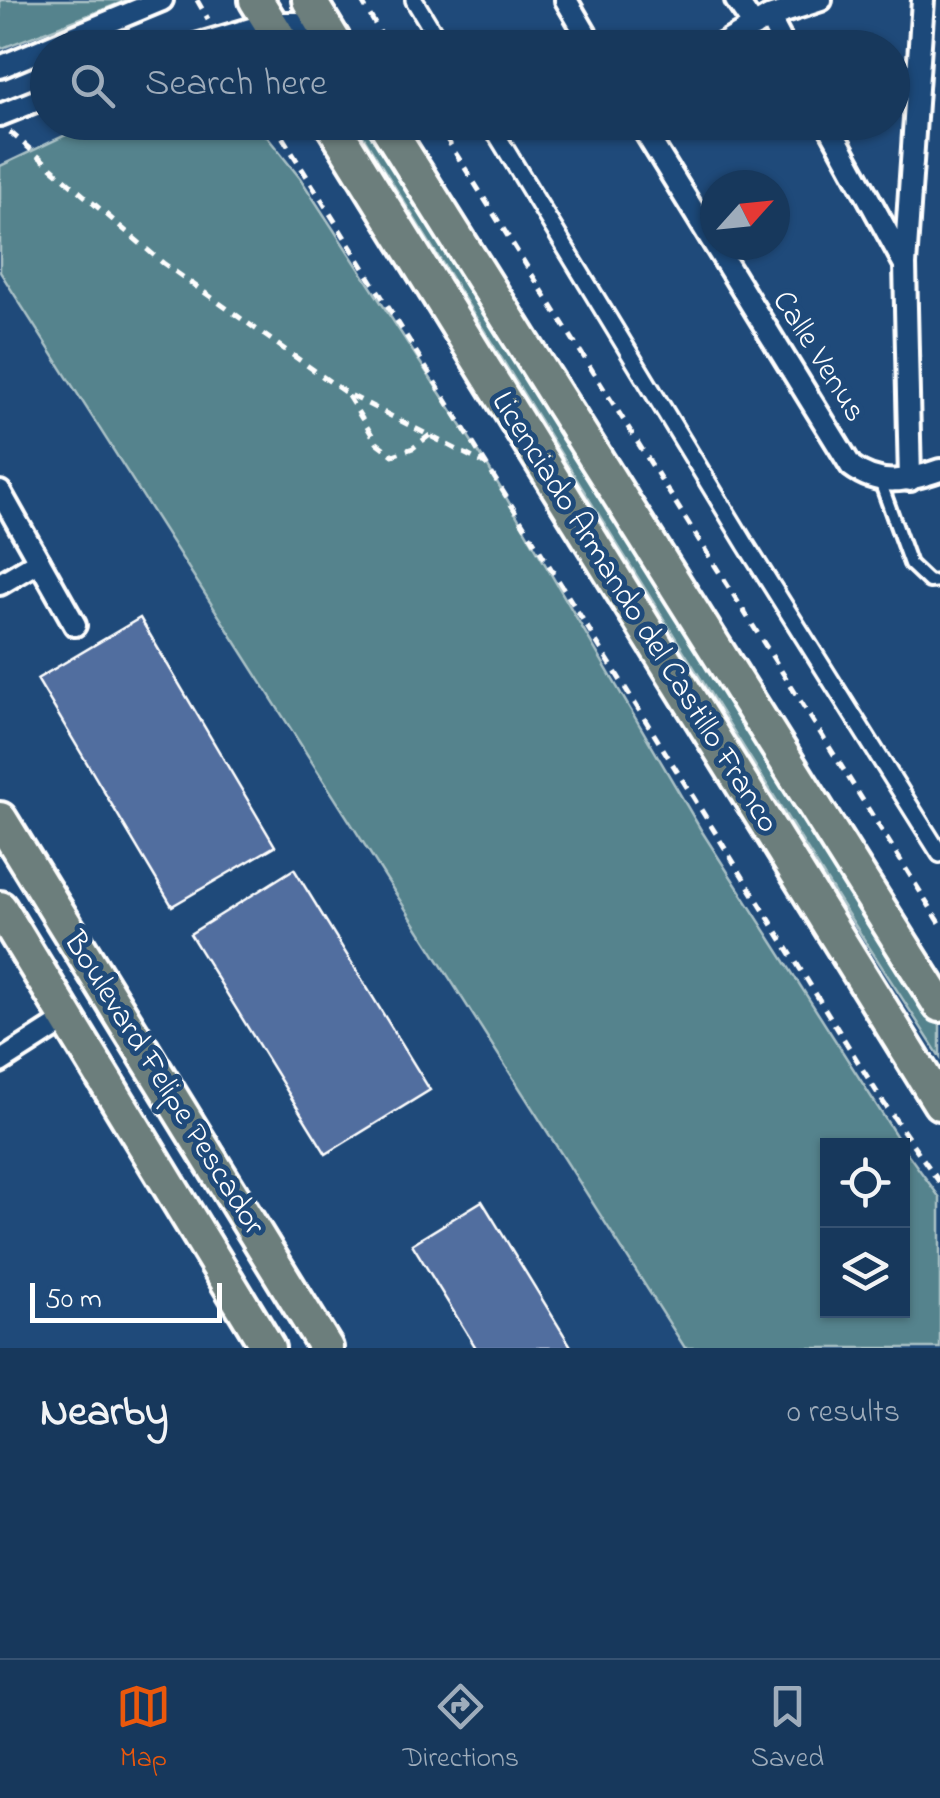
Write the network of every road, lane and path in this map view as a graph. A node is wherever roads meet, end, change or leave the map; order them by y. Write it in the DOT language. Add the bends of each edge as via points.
graph roads {
  1 [pos="162,0"];
  2 [pos="361,0"];
  3 [pos="414,0"];
  4 [pos="566,0"];
  5 [pos="736,0"];
  6 [pos="821,0"];
  7 [pos="923,0"];
  8 [pos="761,22"];
  9 [pos="324,23"];
  10 [pos="271,24"];
  11 [pos="88,30"];
  12 [pos="378,30"];
  13 [pos="432,30"];
  14 [pos="584,30"];
  15 [pos="747,30"];
  16 [pos="769,30"];
  17 [pos="30,54"];
  18 [pos="0,66"];
  19 [pos="30,103"];
  20 [pos="0,115"];
  21 [pos="0,124"];
  22 [pos="284,140"];
  23 [pos="342,140"];
  24 [pos="395,140"];
  25 [pos="447,140"];
  26 [pos="500,140"];
  27 [pos="650,140"];
  28 [pos="837,140"];
  29 [pos="905,265"];
  30 [pos="346,393"];
  31 [pos="430,436"];
  32 [pos="487,465"];
  33 [pos="940,470"];
  34 [pos="910,480"];
  35 [pos="880,481"];
  36 [pos="0,492"];
  37 [pos="39,561"];
  38 [pos="940,582"];
  39 [pos="0,584"];
  40 [pos="75,625"];
  41 [pos="0,820"];
  42 [pos="940,854"];
  43 [pos="0,908"];
  44 [pos="940,923"];
  45 [pos="940,1005"];
  46 [pos="68,1019"];
  47 [pos="124,1019"];
  48 [pos="0,1062"];
  49 [pos="940,1102"];
  50 [pos="940,1183"];
  51 [pos="268,1348"];
  52 [pos="326,1348"];
  1 -- 11 [label="street"];
  2 -- 12 [label="path"];
  3 -- 13 [label="street"];
  4 -- 14 [label="street"];
  5 -- 8 [label="street"];
  6 -- 8 [label="street"];
  7 -- 29 [label="street"];
  8 -- 15 [label="street"];
  8 -- 16 [label="street"];
  9 -- 10 [label="street"];
  17 -- 18 [label="street"];
  19 -- 20 [label="street"];
  21 -- 30 [label="path" via="163,263"];
  22 -- 32 [label="path"];
  23 -- 49 [label="main road, Licenciado Armando del Castillo Franco"];
  24 -- 45 [label="main road, Licenciado Armando del Castillo Franco"];
  25 -- 44 [label="path"];
  26 -- 42 [label="street"];
  27 -- 35 [label="street, Calle Venus" via="840,450 865,476"];
  28 -- 29 [label="street"];
  29 -- 34 [label="street"];
  30 -- 31 [label="path"];
  30 -- 31 [label="path" via="376,443 394,455"];
  31 -- 32 [label="path"];
  32 -- 50 [label="path"];
  33 -- 34 [label="street"];
  34 -- 35 [label="street"];
  35 -- 38 [label="lane" via="910,564 929,582"];
  36 -- 37 [label="street"];
  37 -- 39 [label="street"];
  37 -- 40 [label="street"];
  41 -- 47 [label="main road, Boulevard Felipe Pescador"];
  43 -- 46 [label="main road, Boulevard Felipe Pescador"];
  46 -- 47 [label="main road" via="93,1010"];
  46 -- 48 [label="street"];
  46 -- 51 [label="main road, Boulevard Felipe Pescador"];
  47 -- 52 [label="main road, Boulevard Felipe Pescador"];
}
